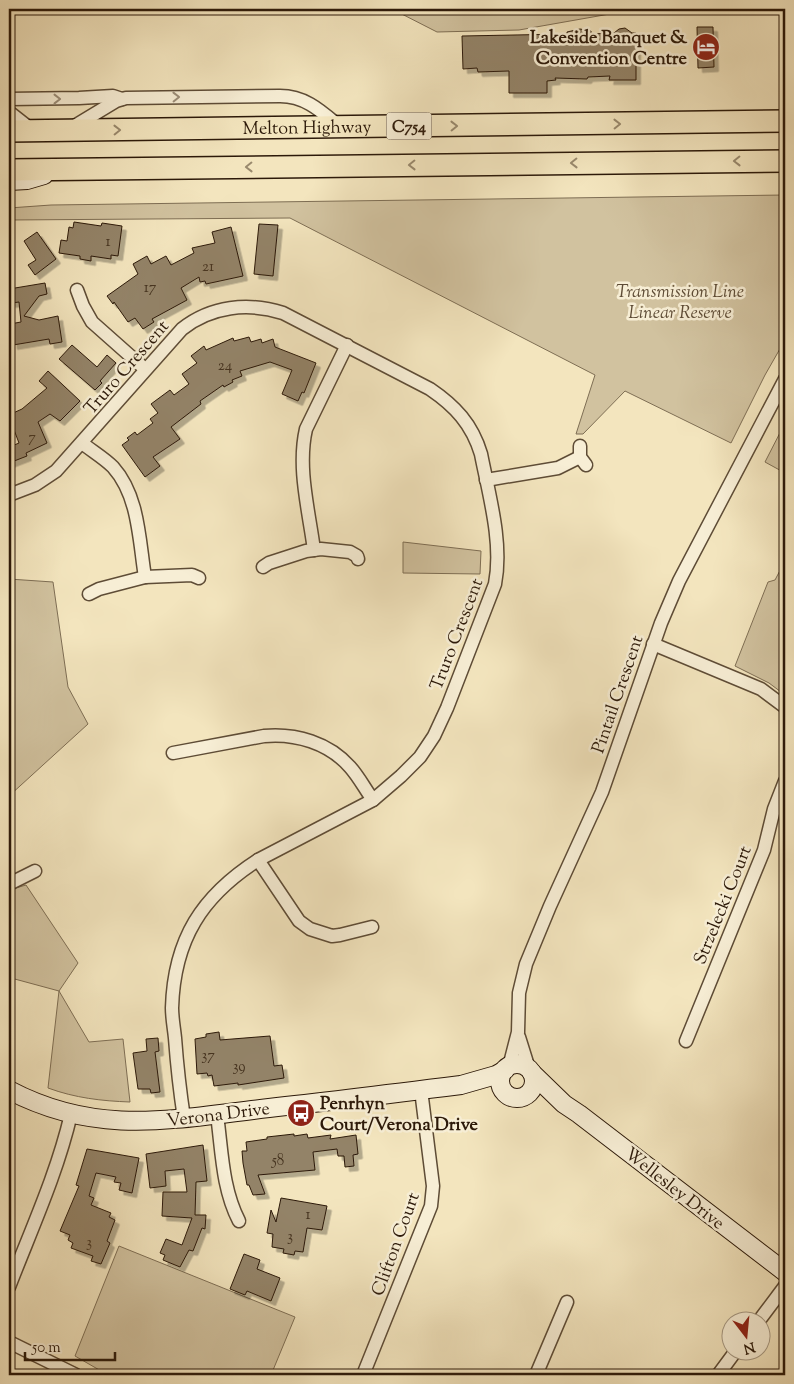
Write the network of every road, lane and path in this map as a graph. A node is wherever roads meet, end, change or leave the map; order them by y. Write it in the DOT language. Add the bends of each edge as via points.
graph roads {
  1 [pos="9,99"];
  2 [pos="122,99"];
  3 [pos="9,112"];
  4 [pos="785,121"];
  5 [pos="341,127"];
  6 [pos="9,131"];
  7 [pos="33,131"];
  8 [pos="66,131"];
  9 [pos="785,161"];
  10 [pos="61,169"];
  11 [pos="9,170"];
  12 [pos="9,181"];
  13 [pos="77,290"];
  14 [pos="347,345"];
  15 [pos="144,369"];
  16 [pos="785,379"];
  17 [pos="82,443"];
  18 [pos="582,456"];
  19 [pos="486,480"];
  20 [pos="9,495"];
  21 [pos="314,550"];
  22 [pos="358,559"];
  23 [pos="263,567"];
  24 [pos="145,577"];
  25 [pos="199,578"];
  26 [pos="89,594"];
  27 [pos="653,644"];
  28 [pos="785,706"];
  29 [pos="172,753"];
  30 [pos="785,781"];
  31 [pos="372,800"];
  32 [pos="258,860"];
  33 [pos="36,871"];
  34 [pos="9,884"];
  35 [pos="372,927"];
  36 [pos="518,1032"];
  37 [pos="686,1041"];
  38 [pos="507,1068"];
  39 [pos="530,1071"];
  40 [pos="461,1085"];
  41 [pos="9,1090"];
  42 [pos="421,1090"];
  43 [pos="516,1095"];
  44 [pos="564,1104"];
  45 [pos="71,1114"];
  46 [pos="217,1114"];
  47 [pos="184,1118"];
  48 [pos="239,1221"];
  49 [pos="785,1272"];
  50 [pos="785,1286"];
  51 [pos="9,1288"];
  52 [pos="566,1302"];
  53 [pos="766,1312"];
  54 [pos="9,1342"];
  55 [pos="728,1362"];
  56 [pos="76,1375"];
  57 [pos="363,1375"];
  58 [pos="536,1375"];
  59 [pos="718,1375"];
  1 -- 2 [label="street, one-way" via="113,96"];
  2 -- 5 [label="street, one-way" via="294,96 311,104"];
  2 -- 8 [label="street"];
  3 -- 7 [label="street"];
  5 -- 4 [label="highway, Melton Highway / C754, one-way"];
  8 -- 5 [label="highway, Melton Highway / C754, one-way"];
  6 -- 7 [label="highway, Melton Highway / C754"];
  7 -- 8 [label="highway, Melton Highway / C754"];
  9 -- 10 [label="highway, C754, one-way"];
  10 -- 11 [label="highway, C754"];
  10 -- 12 [label="street" via="27,180"];
  13 -- 15 [label="street" via="92,322"];
  14 -- 15 [label="street, Truro Crescent" via="283,312 254,306 227,308 190,323"];
  14 -- 19 [label="street, Truro Crescent" via="430,389 457,410 477,440"];
  14 -- 21 [label="street" via="304,438 303,467"];
  15 -- 17 [label="street, Truro Crescent"];
  16 -- 27 [label="street, Pintail Crescent" via="679,581"];
  17 -- 20 [label="street, Truro Crescent" via="56,471 35,485"];
  17 -- 24 [label="street" via="113,467 128,491"];
  18 -- 19 [label="street" via="558,468"];
  19 -- 31 [label="street, Truro Crescent" via="498,545 496,584 434,736 411,766"];
  21 -- 22 [label="street" via="350,552"];
  21 -- 23 [label="street"];
  24 -- 25 [label="street" via="192,575"];
  24 -- 26 [label="street"];
  27 -- 28 [label="street" via="761,689"];
  27 -- 36 [label="street, Pintail Crescent" via="602,792 526,964 519,993"];
  29 -- 31 [label="street" via="264,736 296,737 324,747 343,760 352,768"];
  30 -- 37 [label="street, Strzelecki Court" via="764,850"];
  31 -- 32 [label="street, Truro Crescent"];
  32 -- 35 [label="street" via="299,921 310,929 332,936"];
  32 -- 47 [label="street, Truro Crescent" via="210,898 186,937 175,980 172,1009"];
  33 -- 34 [label="street"];
  36 -- 38 [label="street, Pintail Crescent"];
  36 -- 39 [label="street, Pintail Crescent"];
  38 -- 39 [label="street" via="519,1065"];
  38 -- 40 [label="street, Verona Drive" via="496,1076"];
  38 -- 43 [label="street" via="501,1080 503,1090"];
  39 -- 43 [label="street" via="534,1082 531,1091"];
  39 -- 44 [label="street, Wellesley Drive"];
  40 -- 42 [label="street, Verona Drive"];
  40 -- 43 [label="street, Verona Drive"];
  41 -- 45 [label="street, Verona Drive"];
  42 -- 46 [label="street, Verona Drive"];
  42 -- 57 [label="street, Clifton Court" via="433,1186 431,1206"];
  43 -- 44 [label="street, Wellesley Drive"];
  44 -- 49 [label="street, Wellesley Drive"];
  45 -- 47 [label="street, Verona Drive" via="124,1122"];
  45 -- 51 [label="street" via="55,1172"];
  46 -- 47 [label="street, Verona Drive"];
  46 -- 48 [label="street" via="226,1189"];
  50 -- 53 [label="street"];
  52 -- 58 [label="street"];
  54 -- 56 [label="street"];
  55 -- 59 [label="street"];
}
